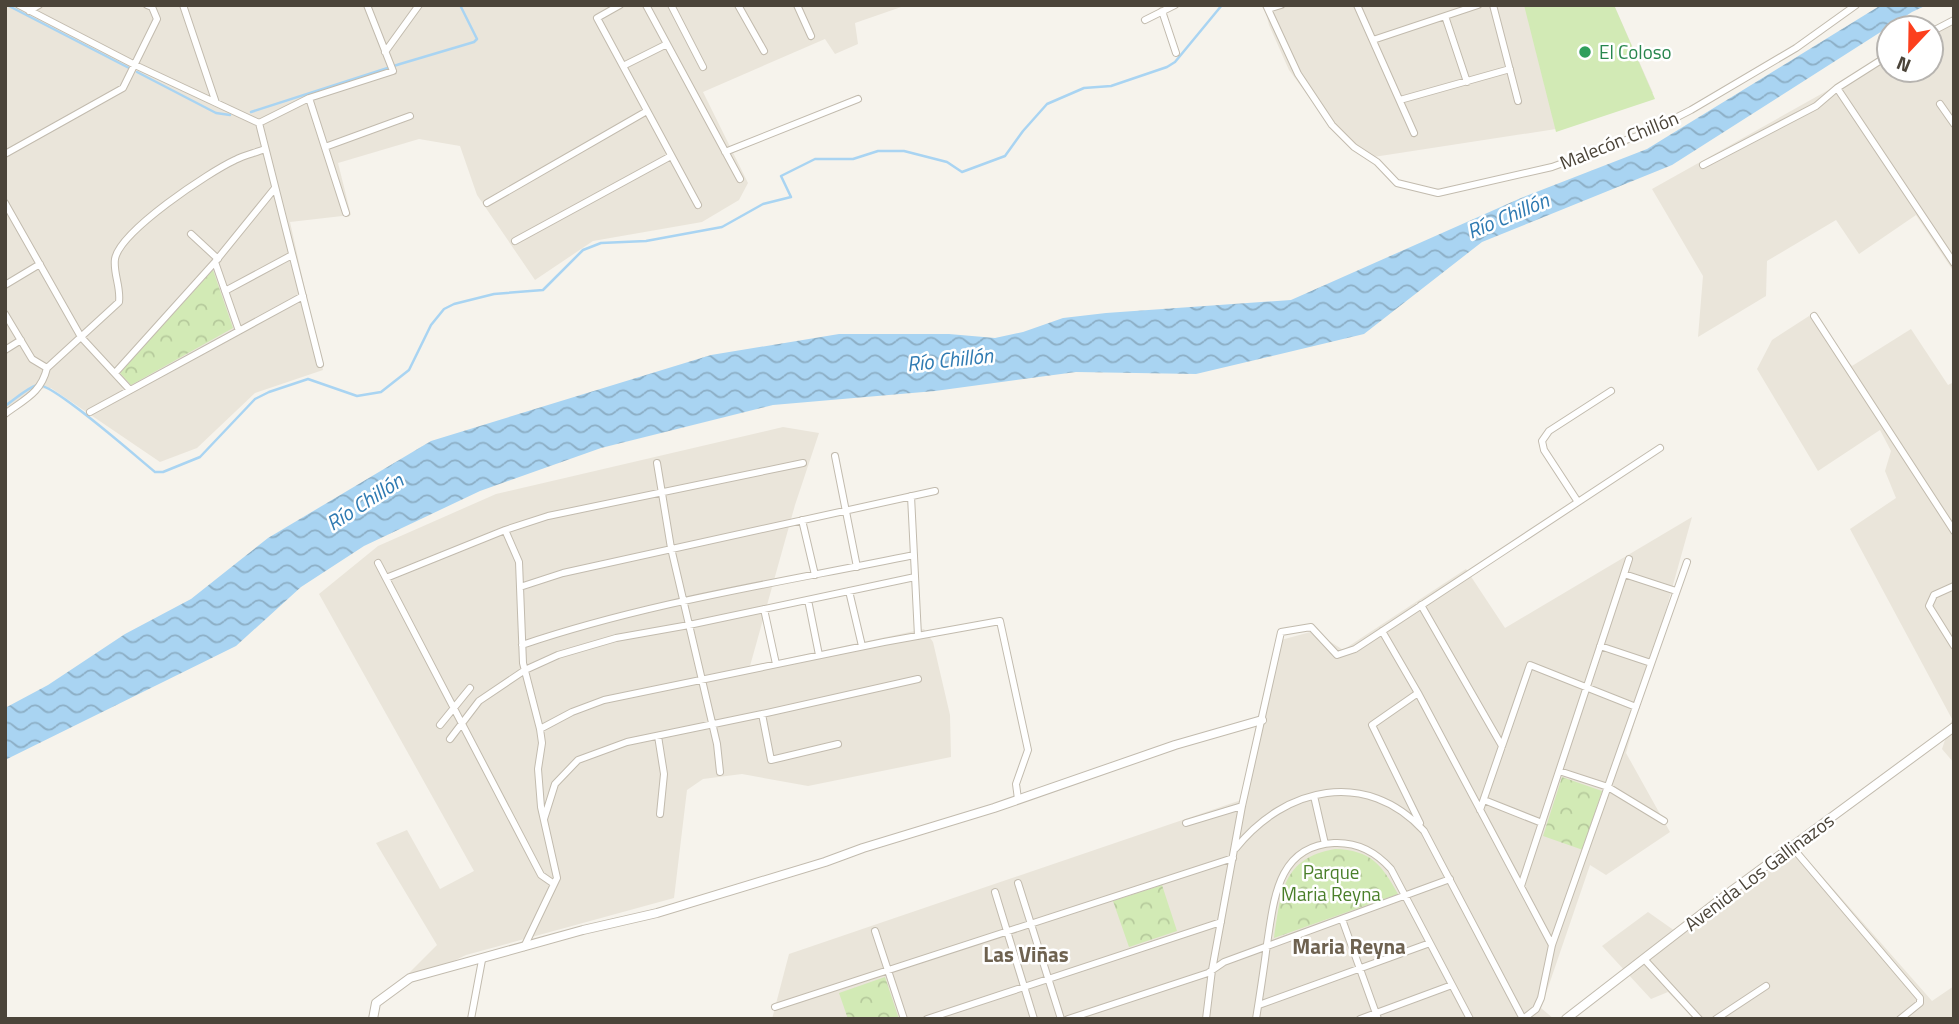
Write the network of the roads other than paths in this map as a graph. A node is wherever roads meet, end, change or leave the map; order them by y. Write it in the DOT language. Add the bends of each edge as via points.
graph roads {
  1 [pos="19,5"];
  2 [pos="39,5"];
  3 [pos="147,5"];
  4 [pos="183,5"];
  5 [pos="367,5"];
  6 [pos="419,5"];
  7 [pos="620,5"];
  8 [pos="646,5"];
  9 [pos="671,5"];
  10 [pos="738,5"];
  11 [pos="797,5"];
  12 [pos="1175,5"];
  13 [pos="1281,5"];
  14 [pos="1357,5"];
  15 [pos="1478,5"];
  16 [pos="1493,5"];
  17 [pos="1856,5"];
  18 [pos="1267,7"];
  19 [pos="609,8"];
  20 [pos="29,11"];
  21 [pos="1162,11"];
  22 [pos="1445,16"];
  23 [pos="1145,20"];
  24 [pos="811,36"];
  25 [pos="1373,40"];
  26 [pos="667,44"];
  27 [pos="764,51"];
  28 [pos="385,52"];
  29 [pos="1176,53"];
  30 [pos="1875,64"];
  31 [pos="135,65"];
  32 [pos="623,66"];
  33 [pos="703,67"];
  34 [pos="1510,69"];
  35 [pos="1466,82"];
  36 [pos="1837,88"];
  37 [pos="309,98"];
  38 [pos="858,100"];
  39 [pos="1400,100"];
  40 [pos="1518,100"];
  41 [pos="216,103"];
  42 [pos="1940,103"];
  43 [pos="647,111"];
  44 [pos="410,116"];
  45 [pos="259,123"];
  46 [pos="1954,124"];
  47 [pos="1414,133"];
  48 [pos="325,147"];
  49 [pos="265,149"];
  50 [pos="724,152"];
  51 [pos="5,154"];
  52 [pos="671,156"];
  53 [pos="1703,164"];
  54 [pos="740,179"];
  55 [pos="275,188"];
  56 [pos="5,203"];
  57 [pos="486,203"];
  58 [pos="698,205"];
  59 [pos="346,213"];
  60 [pos="191,234"];
  61 [pos="515,241"];
  62 [pos="292,255"];
  63 [pos="217,260"];
  64 [pos="1954,263"];
  65 [pos="40,264"];
  66 [pos="5,285"];
  67 [pos="225,291"];
  68 [pos="303,296"];
  69 [pos="5,314"];
  70 [pos="1814,316"];
  71 [pos="239,331"];
  72 [pos="81,337"];
  73 [pos="21,340"];
  74 [pos="5,350"];
  75 [pos="320,364"];
  76 [pos="47,368"];
  77 [pos="115,373"];
  78 [pos="130,390"];
  79 [pos="1611,391"];
  80 [pos="90,412"];
  81 [pos="5,414"];
  82 [pos="1660,448"];
  83 [pos="835,456"];
  84 [pos="657,463"];
  85 [pos="803,463"];
  86 [pos="935,491"];
  87 [pos="662,493"];
  88 [pos="911,496"];
  89 [pos="1578,502"];
  90 [pos="845,510"];
  91 [pos="1954,515"];
  92 [pos="802,520"];
  93 [pos="1947,520"];
  94 [pos="505,530"];
  95 [pos="1954,531"];
  96 [pos="671,548"];
  97 [pos="914,555"];
  98 [pos="1629,559"];
  99 [pos="1687,562"];
  100 [pos="378,564"];
  101 [pos="857,567"];
  102 [pos="1624,574"];
  103 [pos="815,575"];
  104 [pos="915,577"];
  105 [pos="386,578"];
  106 [pos="1954,586"];
  107 [pos="520,587"];
  108 [pos="849,591"];
  109 [pos="1676,591"];
  110 [pos="808,600"];
  111 [pos="684,602"];
  112 [pos="1421,606"];
  113 [pos="764,609"];
  114 [pos="689,625"];
  115 [pos="1382,631"];
  116 [pos="918,636"];
  117 [pos="522,645"];
  118 [pos="862,646"];
  119 [pos="1600,646"];
  120 [pos="1954,646"];
  121 [pos="819,655"];
  122 [pos="1651,663"];
  123 [pos="776,664"];
  124 [pos="525,670"];
  125 [pos="918,678"];
  126 [pos="702,680"];
  127 [pos="470,688"];
  128 [pos="1587,688"];
  129 [pos="1418,693"];
  130 [pos="1636,707"];
  131 [pos="454,708"];
  132 [pos="762,714"];
  133 [pos="1262,720"];
  134 [pos="462,724"];
  135 [pos="440,725"];
  136 [pos="712,726"];
  137 [pos="1954,727"];
  138 [pos="540,729"];
  139 [pos="657,736"];
  140 [pos="450,740"];
  141 [pos="838,744"];
  142 [pos="1502,746"];
  143 [pos="1559,771"];
  144 [pos="720,772"];
  145 [pos="1608,787"];
  146 [pos="1314,796"];
  147 [pos="1018,799"];
  148 [pos="1484,800"];
  149 [pos="1242,806"];
  150 [pos="1480,810"];
  151 [pos="660,814"];
  152 [pos="544,820"];
  153 [pos="1664,821"];
  154 [pos="1186,823"];
  155 [pos="1542,823"];
  156 [pos="1424,831"];
  157 [pos="1325,844"];
  158 [pos="1792,847"];
  159 [pos="1234,850"];
  160 [pos="1233,858"];
  161 [pos="1451,880"];
  162 [pos="1018,883"];
  163 [pos="554,884"];
  164 [pos="1521,887"];
  165 [pos="995,892"];
  166 [pos="1405,896"];
  167 [pos="1342,919"];
  168 [pos="1221,922"];
  169 [pos="1031,923"];
  170 [pos="875,931"];
  171 [pos="1007,931"];
  172 [pos="1430,943"];
  173 [pos="1552,945"];
  174 [pos="1267,946"];
  175 [pos="524,947"];
  176 [pos="1644,959"];
  177 [pos="482,960"];
  178 [pos="1360,968"];
  179 [pos="888,970"];
  180 [pos="1212,970"];
  181 [pos="1048,979"];
  182 [pos="1452,985"];
  183 [pos="1766,986"];
  184 [pos="1024,987"];
  185 [pos="1259,1005"];
  186 [pos="775,1007"];
  187 [pos="1377,1016"];
  188 [pos="1911,1016"];
  189 [pos="373,1019"];
  190 [pos="471,1019"];
  191 [pos="904,1019"];
  192 [pos="927,1019"];
  193 [pos="1034,1019"];
  194 [pos="1061,1019"];
  195 [pos="1068,1019"];
  196 [pos="1206,1019"];
  197 [pos="1256,1019"];
  198 [pos="1360,1019"];
  199 [pos="1470,1019"];
  200 [pos="1523,1019"];
  201 [pos="1566,1019"];
  202 [pos="1699,1019"];
  203 [pos="1716,1019"];
  204 [pos="1900,1019"];
  1 -- 20 [label="street"];
  2 -- 20 [label="street"];
  3 -- 31 [label="street" via="157,19"];
  4 -- 41 [label="street"];
  5 -- 28 [label="street"];
  6 -- 28 [label="street"];
  7 -- 19 [label="street"];
  8 -- 26 [label="street"];
  9 -- 33 [label="street"];
  10 -- 27 [label="street"];
  11 -- 24 [label="street"];
  12 -- 21 [label="street"];
  13 -- 18 [label="street"];
  14 -- 25 [label="street"];
  15 -- 22 [label="street"];
  16 -- 34 [label="street"];
  17 -- 18 [label="street, Malecón Chillón" via="1796,48 1648,132 1552,167 1438,193 1397,183 1332,125 1298,75"];
  19 -- 32 [label="street" via="597,18"];
  20 -- 31 [label="street"];
  21 -- 23 [label="street"];
  21 -- 29 [label="street"];
  22 -- 25 [label="street"];
  22 -- 35 [label="street"];
  25 -- 39 [label="street"];
  26 -- 32 [label="street"];
  26 -- 50 [label="street"];
  28 -- 37 [label="street" via="393,71"];
  30 -- 36 [label="street"];
  31 -- 41 [label="street"];
  31 -- 51 [label="street" via="123,88"];
  32 -- 43 [label="street"];
  34 -- 35 [label="street"];
  34 -- 40 [label="street"];
  35 -- 39 [label="street"];
  36 -- 53 [label="street" via="1816,106"];
  36 -- 64 [label="street"];
  37 -- 45 [label="street"];
  37 -- 48 [label="street"];
  38 -- 50 [label="street"];
  39 -- 47 [label="street"];
  41 -- 45 [label="street"];
  42 -- 46 [label="street"];
  43 -- 52 [label="street"];
  43 -- 57 [label="street"];
  44 -- 48 [label="street"];
  45 -- 49 [label="street"];
  48 -- 59 [label="street"];
  49 -- 55 [label="street"];
  49 -- 72 [label="street" via="234,160 154,212 115,258 119,302"];
  50 -- 54 [label="street"];
  52 -- 58 [label="street"];
  52 -- 61 [label="street"];
  55 -- 62 [label="street"];
  55 -- 63 [label="street"];
  56 -- 65 [label="street"];
  60 -- 63 [label="street"];
  62 -- 67 [label="street"];
  62 -- 68 [label="street"];
  63 -- 67 [label="street"];
  63 -- 77 [label="street"];
  65 -- 66 [label="street"];
  65 -- 72 [label="street"];
  67 -- 71 [label="street"];
  68 -- 71 [label="street"];
  68 -- 75 [label="street"];
  69 -- 73 [label="street"];
  70 -- 93 [label="street"];
  71 -- 78 [label="street"];
  72 -- 76 [label="street"];
  72 -- 77 [label="street"];
  73 -- 74 [label="street"];
  73 -- 76 [label="street" via="32,359"];
  76 -- 81 [label="street" via="39,389"];
  77 -- 78 [label="street"];
  78 -- 80 [label="street"];
  79 -- 89 [label="street" via="1549,431 1542,441"];
  82 -- 89 [label="street"];
  83 -- 90 [label="street"];
  84 -- 87 [label="street"];
  85 -- 87 [label="street"];
  86 -- 88 [label="street"];
  87 -- 94 [label="street" via="548,516"];
  87 -- 96 [label="street"];
  88 -- 90 [label="street"];
  88 -- 97 [label="street"];
  89 -- 112 [label="street"];
  90 -- 92 [label="street"];
  90 -- 101 [label="street"];
  91 -- 93 [label="street"];
  92 -- 96 [label="street"];
  92 -- 103 [label="street"];
  93 -- 95 [label="street"];
  94 -- 105 [label="street"];
  94 -- 107 [label="street" via="519,562"];
  96 -- 107 [label="street"];
  96 -- 111 [label="street"];
  97 -- 101 [label="street"];
  97 -- 104 [label="street"];
  98 -- 102 [label="street"];
  99 -- 109 [label="street"];
  100 -- 105 [label="street"];
  101 -- 103 [label="street"];
  102 -- 109 [label="street"];
  102 -- 119 [label="street"];
  103 -- 111 [label="street"];
  104 -- 108 [label="street"];
  104 -- 116 [label="street"];
  105 -- 131 [label="street"];
  106 -- 120 [label="street" via="1934,595 1929,606"];
  107 -- 117 [label="street"];
  108 -- 110 [label="street"];
  108 -- 118 [label="street"];
  109 -- 122 [label="street"];
  110 -- 113 [label="street"];
  110 -- 121 [label="street"];
  111 -- 114 [label="street"];
  111 -- 117 [label="street" via="578,626"];
  112 -- 115 [label="street"];
  112 -- 142 [label="street"];
  113 -- 114 [label="street"];
  113 -- 123 [label="street"];
  114 -- 124 [label="street" via="616,638"];
  114 -- 126 [label="street"];
  115 -- 129 [label="street"];
  115 -- 133 [label="street" via="1337,655 1311,627 1281,632"];
  116 -- 118 [label="street"];
  116 -- 147 [label="street" via="1000,621 1028,750 1016,784"];
  117 -- 124 [label="street"];
  118 -- 121 [label="street"];
  119 -- 122 [label="street"];
  119 -- 128 [label="street"];
  121 -- 123 [label="street"];
  122 -- 130 [label="street"];
  123 -- 126 [label="street"];
  124 -- 134 [label="street" via="479,701"];
  124 -- 138 [label="street"];
  125 -- 132 [label="street"];
  126 -- 136 [label="street"];
  126 -- 138 [label="street" via="604,700"];
  127 -- 131 [label="street"];
  128 -- 130 [label="street"];
  128 -- 142 [label="street" via="1530,665"];
  128 -- 143 [label="street"];
  129 -- 150 [label="street"];
  129 -- 156 [label="street" via="1372,727"];
  130 -- 145 [label="street"];
  131 -- 134 [label="street"];
  131 -- 135 [label="street"];
  132 -- 136 [label="street"];
  132 -- 141 [label="street" via="771,760"];
  133 -- 147 [label="street"];
  133 -- 149 [label="street"];
  134 -- 140 [label="street"];
  134 -- 163 [label="street" via="541,875"];
  136 -- 139 [label="street"];
  136 -- 144 [label="street"];
  137 -- 158 [label="street, Avenida Los Gallinazos"];
  138 -- 152 [label="street" via="538,769"];
  139 -- 151 [label="street" via="664,774"];
  139 -- 152 [label="street" via="578,760 555,783"];
  142 -- 148 [label="street"];
  143 -- 145 [label="street"];
  143 -- 155 [label="street"];
  145 -- 153 [label="street"];
  145 -- 173 [label="street"];
  146 -- 156 [label="street" via="1349,792 1381,800 1412,817"];
  146 -- 157 [label="street"];
  146 -- 159 [label="street" via="1298,799 1266,817"];
  147 -- 175 [label="street" via="657,913"];
  148 -- 150 [label="street"];
  148 -- 155 [label="street"];
  149 -- 154 [label="street"];
  149 -- 159 [label="street"];
  150 -- 164 [label="street"];
  152 -- 163 [label="street"];
  155 -- 164 [label="street"];
  156 -- 161 [label="street"];
  157 -- 166 [label="street" via="1353,844 1381,858"];
  157 -- 174 [label="street" via="1299,856 1282,874"];
  158 -- 176 [label="street, Avenida Los Gallinazos"];
  158 -- 188 [label="street" via="1920,998"];
  159 -- 160 [label="street"];
  160 -- 168 [label="street"];
  160 -- 169 [label="street"];
  161 -- 166 [label="street"];
  161 -- 200 [label="street"];
  162 -- 169 [label="street"];
  163 -- 175 [label="street"];
  164 -- 173 [label="street"];
  165 -- 171 [label="street"];
  166 -- 167 [label="street"];
  166 -- 172 [label="street"];
  167 -- 174 [label="street"];
  167 -- 178 [label="street"];
  168 -- 180 [label="street"];
  168 -- 181 [label="street"];
  169 -- 171 [label="street"];
  169 -- 181 [label="street"];
  170 -- 179 [label="street"];
  171 -- 179 [label="street"];
  171 -- 184 [label="street"];
  172 -- 178 [label="street"];
  172 -- 182 [label="street"];
  173 -- 200 [label="street" via="1541,998"];
  174 -- 180 [label="street"];
  174 -- 185 [label="street"];
  175 -- 177 [label="street"];
  176 -- 201 [label="street, Avenida Los Gallinazos"];
  176 -- 202 [label="street"];
  177 -- 189 [label="street" via="411,978 376,1003"];
  177 -- 190 [label="street"];
  178 -- 185 [label="street"];
  178 -- 187 [label="street"];
  179 -- 186 [label="street"];
  179 -- 191 [label="street"];
  180 -- 195 [label="street"];
  180 -- 196 [label="street"];
  181 -- 184 [label="street"];
  181 -- 194 [label="street"];
  182 -- 187 [label="street"];
  182 -- 199 [label="street"];
  183 -- 203 [label="street"];
  184 -- 192 [label="street"];
  184 -- 193 [label="street"];
  185 -- 197 [label="street"];
  187 -- 198 [label="street"];
  188 -- 204 [label="street"];
}
